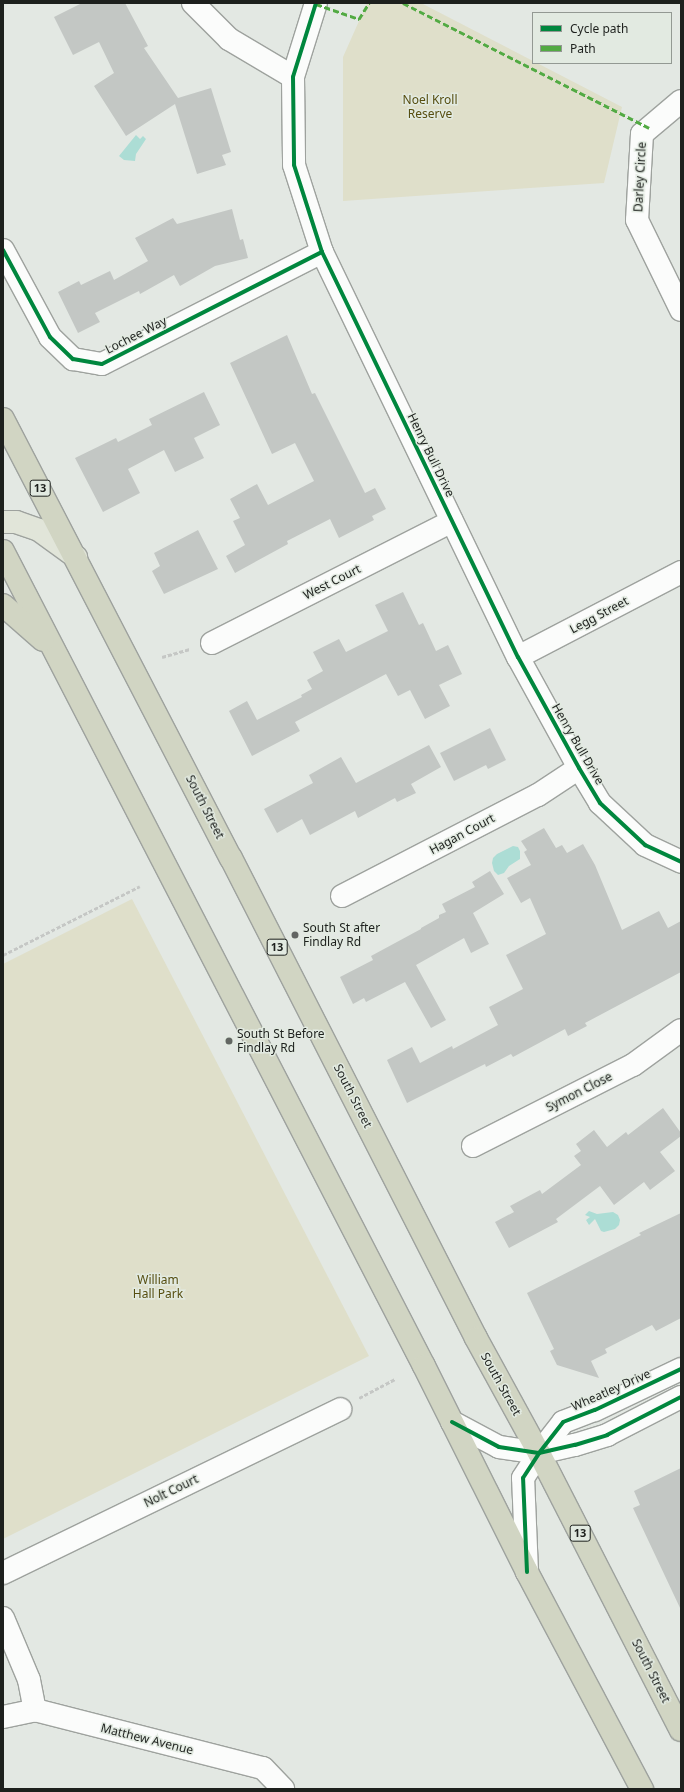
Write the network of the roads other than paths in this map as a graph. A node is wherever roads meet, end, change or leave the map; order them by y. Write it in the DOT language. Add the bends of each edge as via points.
graph roads {
  1 [pos="193,3"];
  2 [pos="316,3"];
  3 [pos="293,77"];
  4 [pos="681,101"];
  5 [pos="3,250"];
  6 [pos="322,252"];
  7 [pos="681,310"];
  8 [pos="3,419"];
  9 [pos="452,521"];
  10 [pos="3,522"];
  11 [pos="3,551"];
  12 [pos="76,557"];
  13 [pos="681,572"];
  14 [pos="3,605"];
  15 [pos="212,643"];
  16 [pos="53,651"];
  17 [pos="518,657"];
  18 [pos="579,768"];
  19 [pos="681,862"];
  20 [pos="342,896"];
  21 [pos="681,1030"];
  22 [pos="473,1146"];
  23 [pos="681,1368"];
  24 [pos="681,1397"];
  25 [pos="340,1409"];
  26 [pos="452,1422"];
  27 [pos="539,1453"];
  28 [pos="528,1572"];
  29 [pos="3,1573"];
  30 [pos="3,1618"];
  31 [pos="35,1710"];
  32 [pos="3,1717"];
  33 [pos="681,1730"];
  34 [pos="283,1789"];
  35 [pos="642,1789"];
  1 -- 3 [label="street" via="229,39"];
  2 -- 3 [label="street, Henry Bull Drive"];
  3 -- 6 [label="street, Henry Bull Drive" via="294,166"];
  4 -- 7 [label="street, Darley Circle" via="642,134 638,220"];
  5 -- 6 [label="street, Lochee Way" via="50,337 73,359 102,364"];
  6 -- 9 [label="street, Henry Bull Drive"];
  8 -- 12 [label="highway, South Street / 13"];
  9 -- 15 [label="street, West Court"];
  9 -- 17 [label="street, Henry Bull Drive"];
  10 -- 12 [label="main road" via="16,522 39,530"];
  11 -- 16 [label="highway"];
  12 -- 27 [label="highway, South Street / 13" via="476,1338"];
  13 -- 17 [label="street, Legg Street"];
  14 -- 16 [label="highway"];
  16 -- 26 [label="highway"];
  17 -- 18 [label="street, Henry Bull Drive"];
  18 -- 19 [label="street, Henry Bull Drive" via="600,803 645,845"];
  18 -- 20 [label="street, Hagan Court" via="538,795"];
  21 -- 22 [label="street, Symon Close" via="633,1065"];
  23 -- 27 [label="street, Wheatley Drive" via="595,1410 563,1422"];
  24 -- 27 [label="street" via="607,1435"];
  25 -- 29 [label="street, Nolt Court"];
  26 -- 27 [label="street" via="499,1447"];
  26 -- 28 [label="highway"];
  27 -- 28 [label="street, Wheatley Drive" via="522,1478"];
  27 -- 33 [label="highway, South Street / 13"];
  28 -- 35 [label="highway"];
  30 -- 31 [label="street" via="29,1680"];
  31 -- 32 [label="street, Matthew Avenue"];
  31 -- 34 [label="street, Matthew Avenue" via="263,1768"];
}
